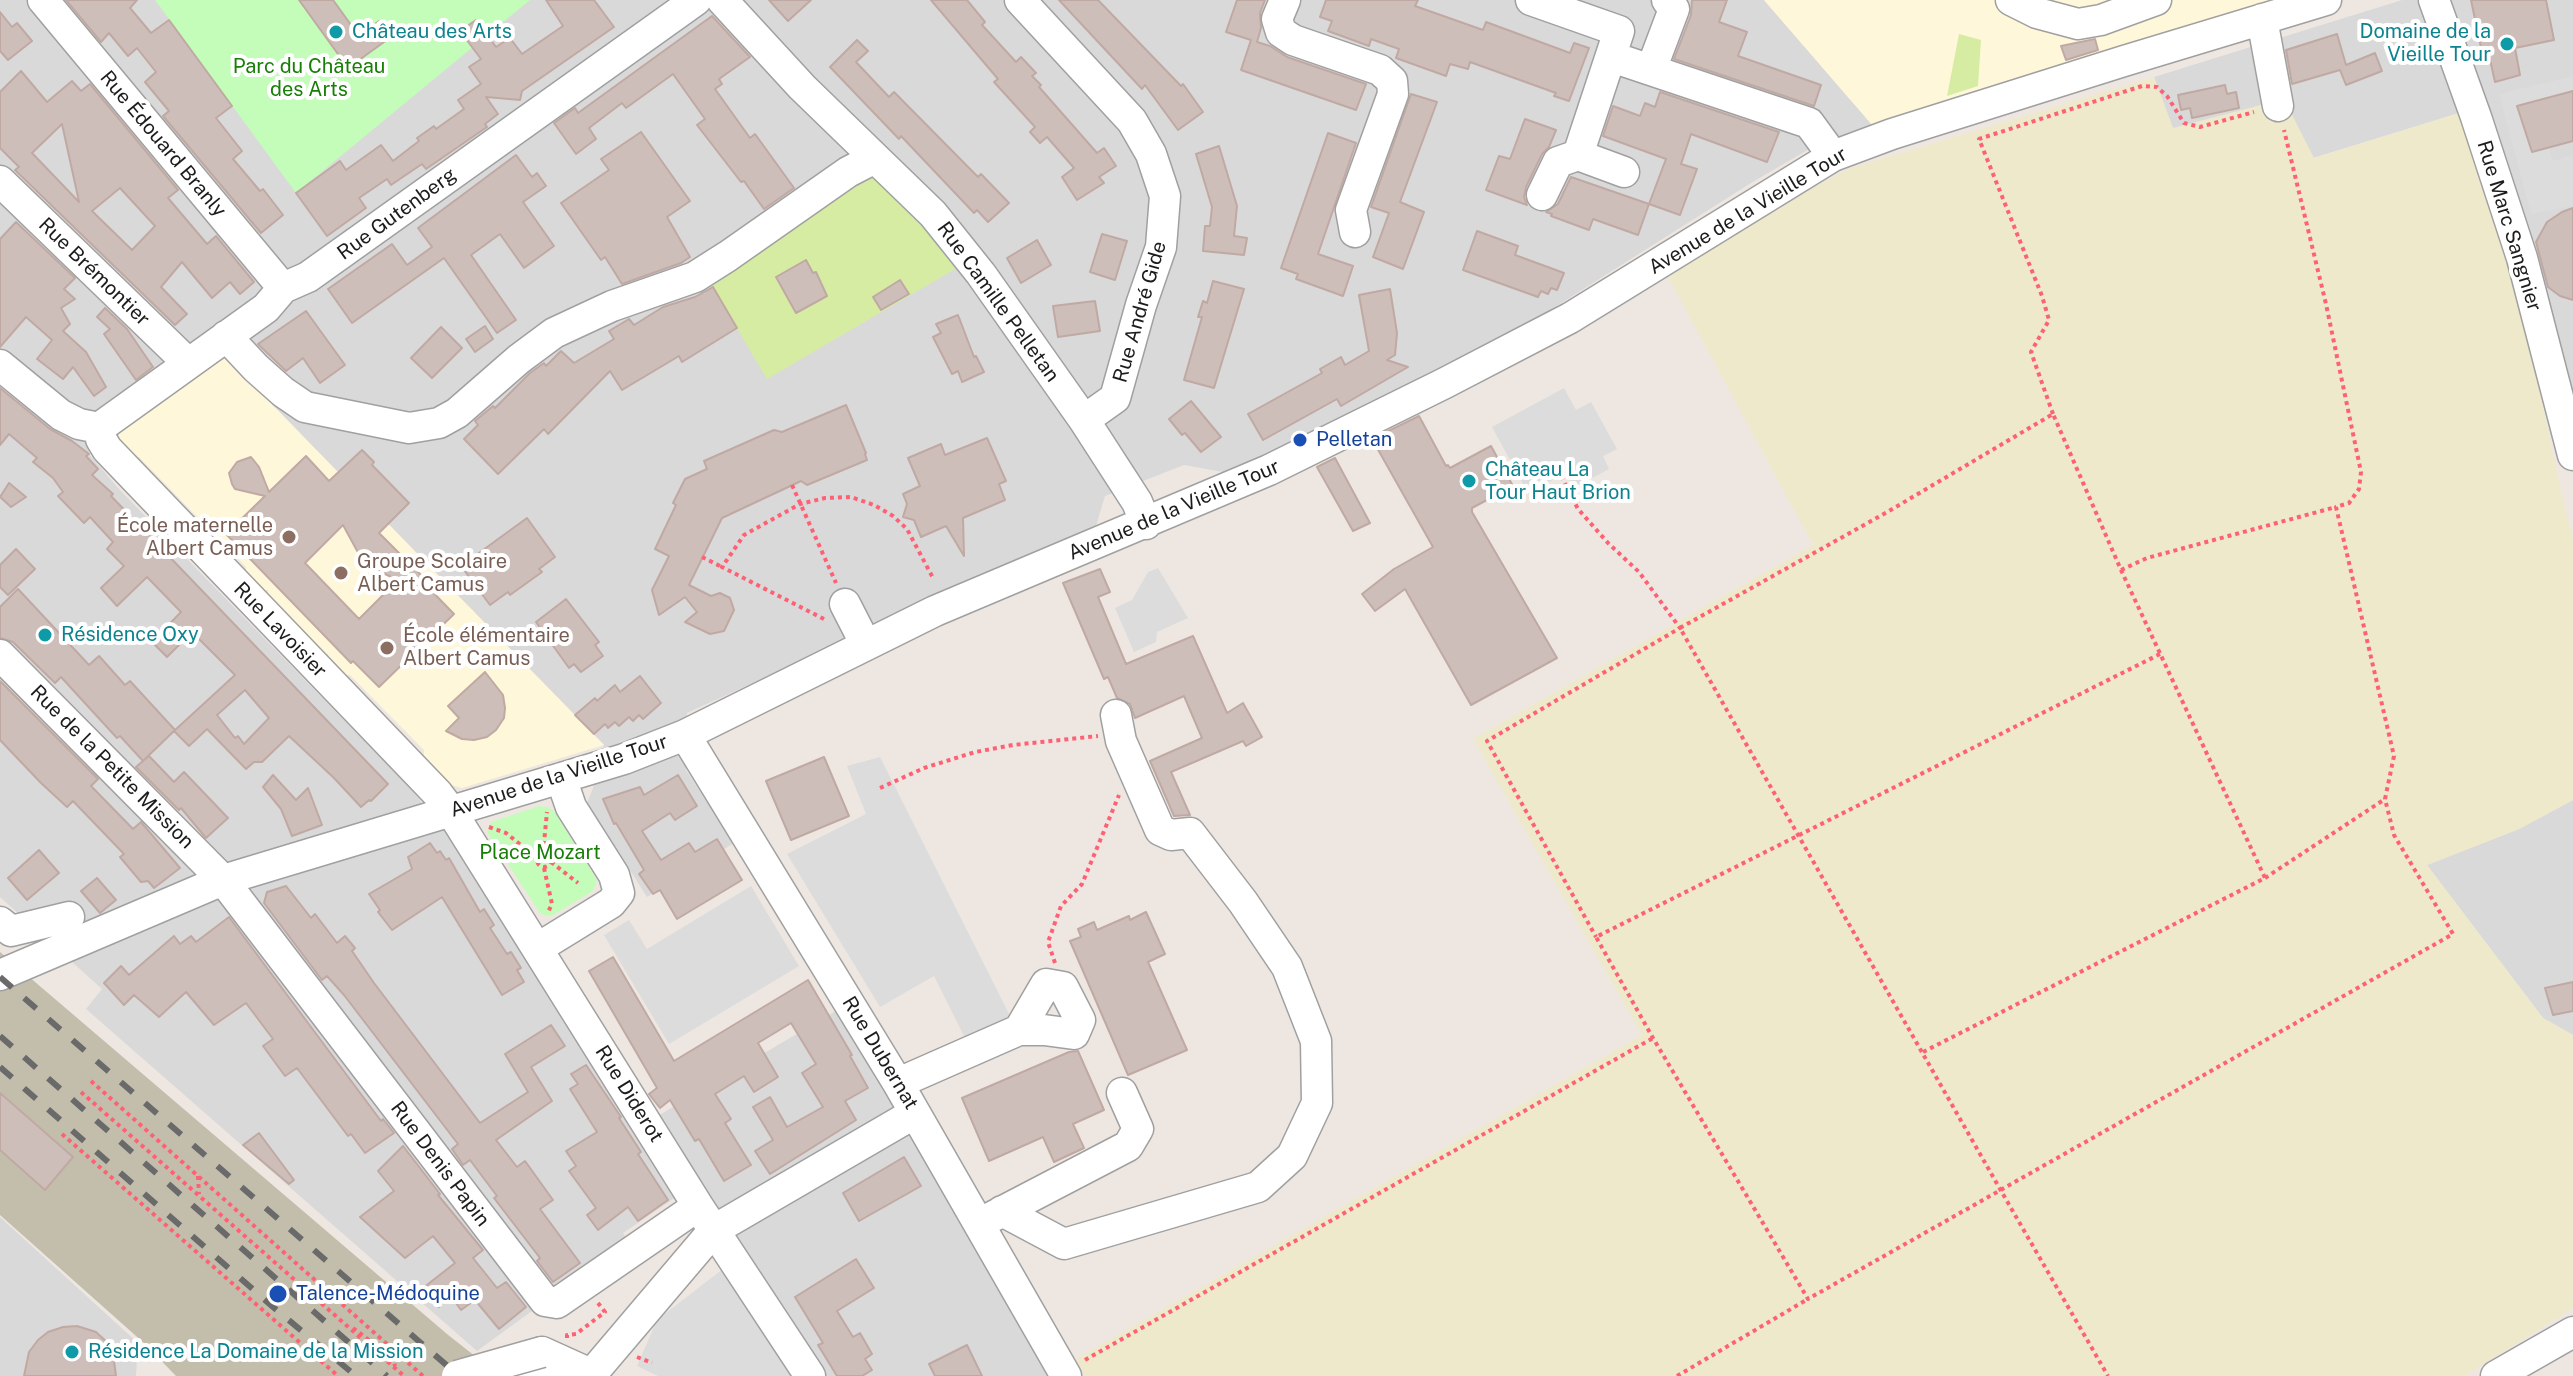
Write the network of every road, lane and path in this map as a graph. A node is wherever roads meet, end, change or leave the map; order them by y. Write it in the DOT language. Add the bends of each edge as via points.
graph roads {
  1 [pos="43,0"];
  2 [pos="696,0"];
  3 [pos="722,0"];
  4 [pos="1020,0"];
  5 [pos="1285,0"];
  6 [pos="1531,0"];
  7 [pos="1667,0"];
  8 [pos="2011,0"];
  9 [pos="2156,0"];
  10 [pos="2326,0"];
  11 [pos="2434,0"];
  12 [pos="2111,16"];
  13 [pos="2262,19"];
  14 [pos="1612,57"];
  15 [pos="2124,61"];
  16 [pos="1651,70"];
  17 [pos="2278,106"];
  18 [pos="1578,155"];
  19 [pos="1833,156"];
  20 [pos="875,158"];
  21 [pos="1624,172"];
  22 [pos="0,181"];
  23 [pos="1542,195"];
  24 [pos="1355,232"];
  25 [pos="283,288"];
  26 [pos="226,336"];
  27 [pos="188,363"];
  28 [pos="0,365"];
  29 [pos="2053,414"];
  30 [pos="1084,420"];
  31 [pos="99,428"];
  32 [pos="2573,455"];
  33 [pos="1561,476"];
  34 [pos="792,485"];
  35 [pos="800,504"];
  36 [pos="2336,507"];
  37 [pos="1146,524"];
  38 [pos="702,557"];
  39 [pos="722,567"];
  40 [pos="2121,570"];
  41 [pos="933,578"];
  42 [pos="835,612"];
  43 [pos="1680,628"];
  44 [pos="866,645"];
  45 [pos="2160,654"];
  46 [pos="0,655"];
  47 [pos="1117,723"];
  48 [pos="685,735"];
  49 [pos="561,778"];
  50 [pos="1137,778"];
  51 [pos="880,788"];
  52 [pos="2385,799"];
  53 [pos="451,811"];
  54 [pos="488,826"];
  55 [pos="1799,837"];
  56 [pos="537,858"];
  57 [pos="551,862"];
  58 [pos="544,868"];
  59 [pos="2265,878"];
  60 [pos="223,880"];
  61 [pos="578,883"];
  62 [pos="69,917"];
  63 [pos="0,922"];
  64 [pos="1596,937"];
  65 [pos="538,948"];
  66 [pos="0,975"];
  67 [pos="1063,987"];
  68 [pos="1019,1030"];
  69 [pos="1653,1038"];
  70 [pos="1923,1052"];
  71 [pos="91,1081"];
  72 [pos="899,1085"];
  73 [pos="81,1092"];
  74 [pos="1122,1093"];
  75 [pos="915,1113"];
  76 [pos="62,1134"];
  77 [pos="198,1176"];
  78 [pos="2000,1189"];
  79 [pos="199,1196"];
  80 [pos="990,1217"];
  81 [pos="706,1218"];
  82 [pos="1808,1299"];
  83 [pos="324,1305"];
  84 [pos="2567,1334"];
  85 [pos="395,1356"];
  86 [pos="634,1356"];
  87 [pos="550,1360"];
  88 [pos="652,1363"];
  89 [pos="396,1369"];
  90 [pos="1077,1372"];
  91 [pos="593,1375"];
  92 [pos="338,1376"];
  93 [pos="404,1376"];
  94 [pos="423,1376"];
  95 [pos="457,1376"];
  96 [pos="513,1376"];
  97 [pos="810,1376"];
  98 [pos="1677,1376"];
  99 [pos="2108,1376"];
  100 [pos="2496,1376"];
  1 -- 25 [label="street, Rue Édouard Branly"];
  2 -- 25 [label="street, Rue Gutenberg" via="308,277"];
  3 -- 20 [label="street, Rue Camille Pelletan"];
  4 -- 30 [label="street, Rue André Gide" via="1132,121 1151,154 1165,196 1161,247 1115,398"];
  5 -- 24 [label="street" via="1277,19 1281,32 1380,70 1392,81 1393,94 1351,210"];
  6 -- 14 [label="street" via="1619,31"];
  7 -- 16 [label="street" via="1674,9"];
  8 -- 12 [label="street" via="2078,24"];
  9 -- 12 [label="street"];
  10 -- 13 [label="street, Avenue de la Vieille Tour"];
  11 -- 32 [label="street, Rue Marc Sangnier" via="2522,258"];
  12 -- 15 [label="street"];
  13 -- 15 [label="street, Avenue de la Vieille Tour"];
  13 -- 17 [label="street"];
  14 -- 16 [label="street"];
  14 -- 18 [label="street"];
  15 -- 19 [label="street, Avenue de la Vieille Tour"];
  16 -- 19 [label="street" via="1809,123"];
  17 -- 29 [label="path" via="2200,127 2184,123 2157,87 2142,86 1979,139 2049,320 2031,352"];
  17 -- 36 [label="path" via="2361,472 2359,489 2349,503"];
  18 -- 21 [label="street"];
  18 -- 23 [label="street" via="1558,162"];
  19 -- 37 [label="street, Avenue de la Vieille Tour" via="1570,318 1280,465"];
  20 -- 26 [label="street" via="695,277 554,333 439,423 409,428 305,407"];
  20 -- 30 [label="street, Rue Camille Pelletan" via="933,214 981,274"];
  22 -- 27 [label="street, Rue Brémontier"];
  25 -- 26 [label="street, Rue Gutenberg" via="266,308"];
  26 -- 27 [label="street, Rue Gutenberg"];
  27 -- 31 [label="street, Rue Gutenberg"];
  28 -- 31 [label="street" via="61,415"];
  29 -- 40 [label="path"];
  29 -- 43 [label="path"];
  30 -- 37 [label="street, Rue Camille Pelletan"];
  31 -- 53 [label="street, Rue Lavoisier" via="107,449"];
  33 -- 43 [label="path" via="1578,509 1639,572"];
  34 -- 35 [label="path"];
  35 -- 39 [label="path" via="744,535"];
  35 -- 41 [label="path" via="851,497 874,505 907,529"];
  35 -- 42 [label="path"];
  36 -- 40 [label="path" via="2147,558"];
  36 -- 52 [label="path" via="2394,756"];
  37 -- 44 [label="street, Avenue de la Vieille Tour"];
  38 -- 39 [label="path"];
  39 -- 42 [label="path"];
  40 -- 45 [label="path"];
  42 -- 44 [label="street"];
  43 -- 55 [label="path"];
  43 -- 64 [label="path" via="1487,741"];
  44 -- 48 [label="street, Avenue de la Vieille Tour"];
  45 -- 55 [label="path"];
  45 -- 59 [label="path"];
  46 -- 60 [label="street, Rue de la Petite Mission"];
  47 -- 50 [label="street"];
  47 -- 51 [label="path" via="1101,736 975,752"];
  48 -- 49 [label="street, Avenue de la Vieille Tour"];
  48 -- 72 [label="street, Rue Dubernat"];
  49 -- 53 [label="street, Avenue de la Vieille Tour"];
  49 -- 65 [label="street" via="571,807 614,875 619,893"];
  50 -- 67 [label="path" via="1122,787 1082,884 1061,906 1048,942"];
  50 -- 80 [label="street" via="1160,830 1190,833 1287,967 1316,1041 1317,1103 1292,1156 1258,1187 1064,1244"];
  52 -- 59 [label="path"];
  52 -- 78 [label="path" via="2394,835 2453,934"];
  53 -- 60 [label="street, Avenue de la Vieille Tour"];
  53 -- 65 [label="street, Rue Diderot"];
  54 -- 56 [label="path"];
  55 -- 64 [label="path"];
  55 -- 70 [label="path"];
  56 -- 57 [label="path" via="547,854"];
  56 -- 58 [label="path"];
  57 -- 58 [label="path"];
  57 -- 61 [label="path"];
  58 -- 65 [label="path" via="552,904"];
  59 -- 70 [label="path"];
  60 -- 66 [label="street, Avenue de la Vieille Tour"];
  60 -- 81 [label="street, Rue Denis Papin" via="545,1301 557,1303"];
  62 -- 63 [label="street" via="11,931"];
  64 -- 69 [label="path"];
  65 -- 81 [label="street, Rue Diderot"];
  67 -- 68 [label="street" via="1046,984"];
  67 -- 68 [label="street" via="1080,1020 1074,1034"];
  68 -- 72 [label="street"];
  69 -- 82 [label="path"];
  69 -- 90 [label="path" via="1084,1361"];
  70 -- 78 [label="path"];
  71 -- 77 [label="path"];
  72 -- 75 [label="street, Rue Dubernat"];
  73 -- 79 [label="path"];
  74 -- 80 [label="street" via="1138,1129 1128,1146"];
  75 -- 80 [label="street, Rue Dubernat"];
  75 -- 81 [label="street, Rue Denis Papin"];
  76 -- 92 [label="path"];
  77 -- 79 [label="path"];
  77 -- 85 [label="path"];
  78 -- 82 [label="path"];
  78 -- 99 [label="path"];
  79 -- 83 [label="path"];
  80 -- 90 [label="street, Rue Dubernat"];
  81 -- 91 [label="street"];
  81 -- 97 [label="street, Rue Diderot"];
  82 -- 98 [label="path"];
  83 -- 85 [label="path"];
  83 -- 89 [label="path"];
  84 -- 100 [label="street"];
  85 -- 89 [label="path"];
  85 -- 94 [label="path"];
  86 -- 88 [label="path"];
  87 -- 91 [label="street"];
  87 -- 95 [label="street, bridge"];
  87 -- 96 [label="street"];
  89 -- 93 [label="path"];
}
